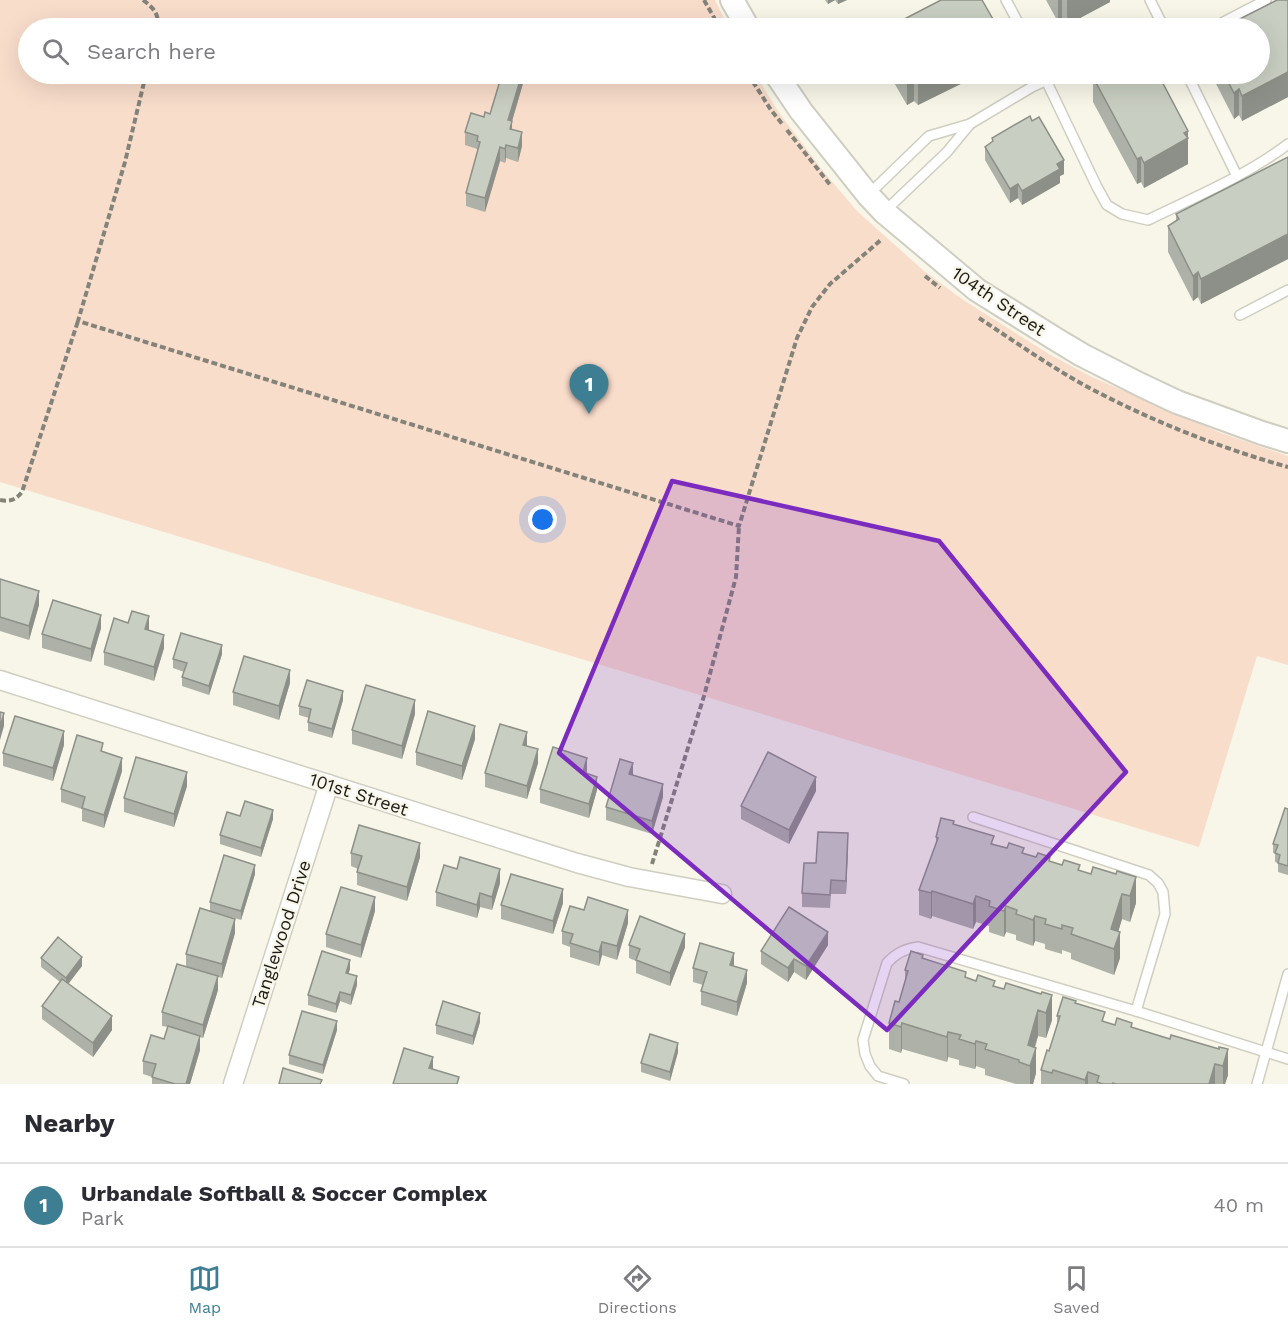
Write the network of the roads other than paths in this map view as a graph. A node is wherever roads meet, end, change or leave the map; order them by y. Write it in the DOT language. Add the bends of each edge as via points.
graph roads {
  1 [pos="732,0"];
  2 [pos="1006,0"];
  3 [pos="1150,0"];
  4 [pos="1266,0"];
  5 [pos="742,18"];
  6 [pos="1016,18"];
  7 [pos="1159,18"];
  8 [pos="1231,18"];
  9 [pos="783,84"];
  10 [pos="1034,84"];
  11 [pos="1048,84"];
  12 [pos="1192,84"];
  13 [pos="970,124"];
  14 [pos="1288,144"];
  15 [pos="1237,176"];
  16 [pos="868,195"];
  17 [pos="884,212"];
  18 [pos="1288,290"];
  19 [pos="1240,315"];
  20 [pos="1288,441"];
  21 [pos="0,680"];
  22 [pos="329,784"];
  23 [pos="973,817"];
  24 [pos="722,894"];
  25 [pos="1288,974"];
  26 [pos="1136,1011"];
  27 [pos="1266,1053"];
  28 [pos="1288,1059"];
  29 [pos="233,1084"];
  30 [pos="904,1084"];
  31 [pos="1257,1084"];
  1 -- 5 [label="street"];
  2 -- 6 [label="lane"];
  3 -- 7 [label="lane"];
  4 -- 8 [label="lane"];
  9 -- 16 [label="street, 104th Street"];
  10 -- 13 [label="lane"];
  11 -- 15 [label="lane" via="1107,205 1122,214 1148,220"];
  12 -- 15 [label="lane"];
  13 -- 16 [label="lane" via="929,136"];
  13 -- 17 [label="lane" via="947,152"];
  14 -- 15 [label="lane"];
  16 -- 17 [label="street, 104th Street"];
  17 -- 20 [label="street, 104th Street" via="977,290 1082,355 1177,402"];
  18 -- 19 [label="lane"];
  21 -- 22 [label="street, 101st Street"];
  22 -- 24 [label="street, 101st Street" via="577,863"];
  22 -- 29 [label="street, Tanglewood Drive"];
  23 -- 26 [label="lane" via="1149,875 1158,883 1165,914"];
  25 -- 27 [label="lane"];
  26 -- 27 [label="lane"];
  26 -- 30 [label="lane" via="918,947 907,949 886,963 863,1040 865,1054 878,1076"];
  27 -- 28 [label="lane"];
  27 -- 31 [label="lane"];
}
